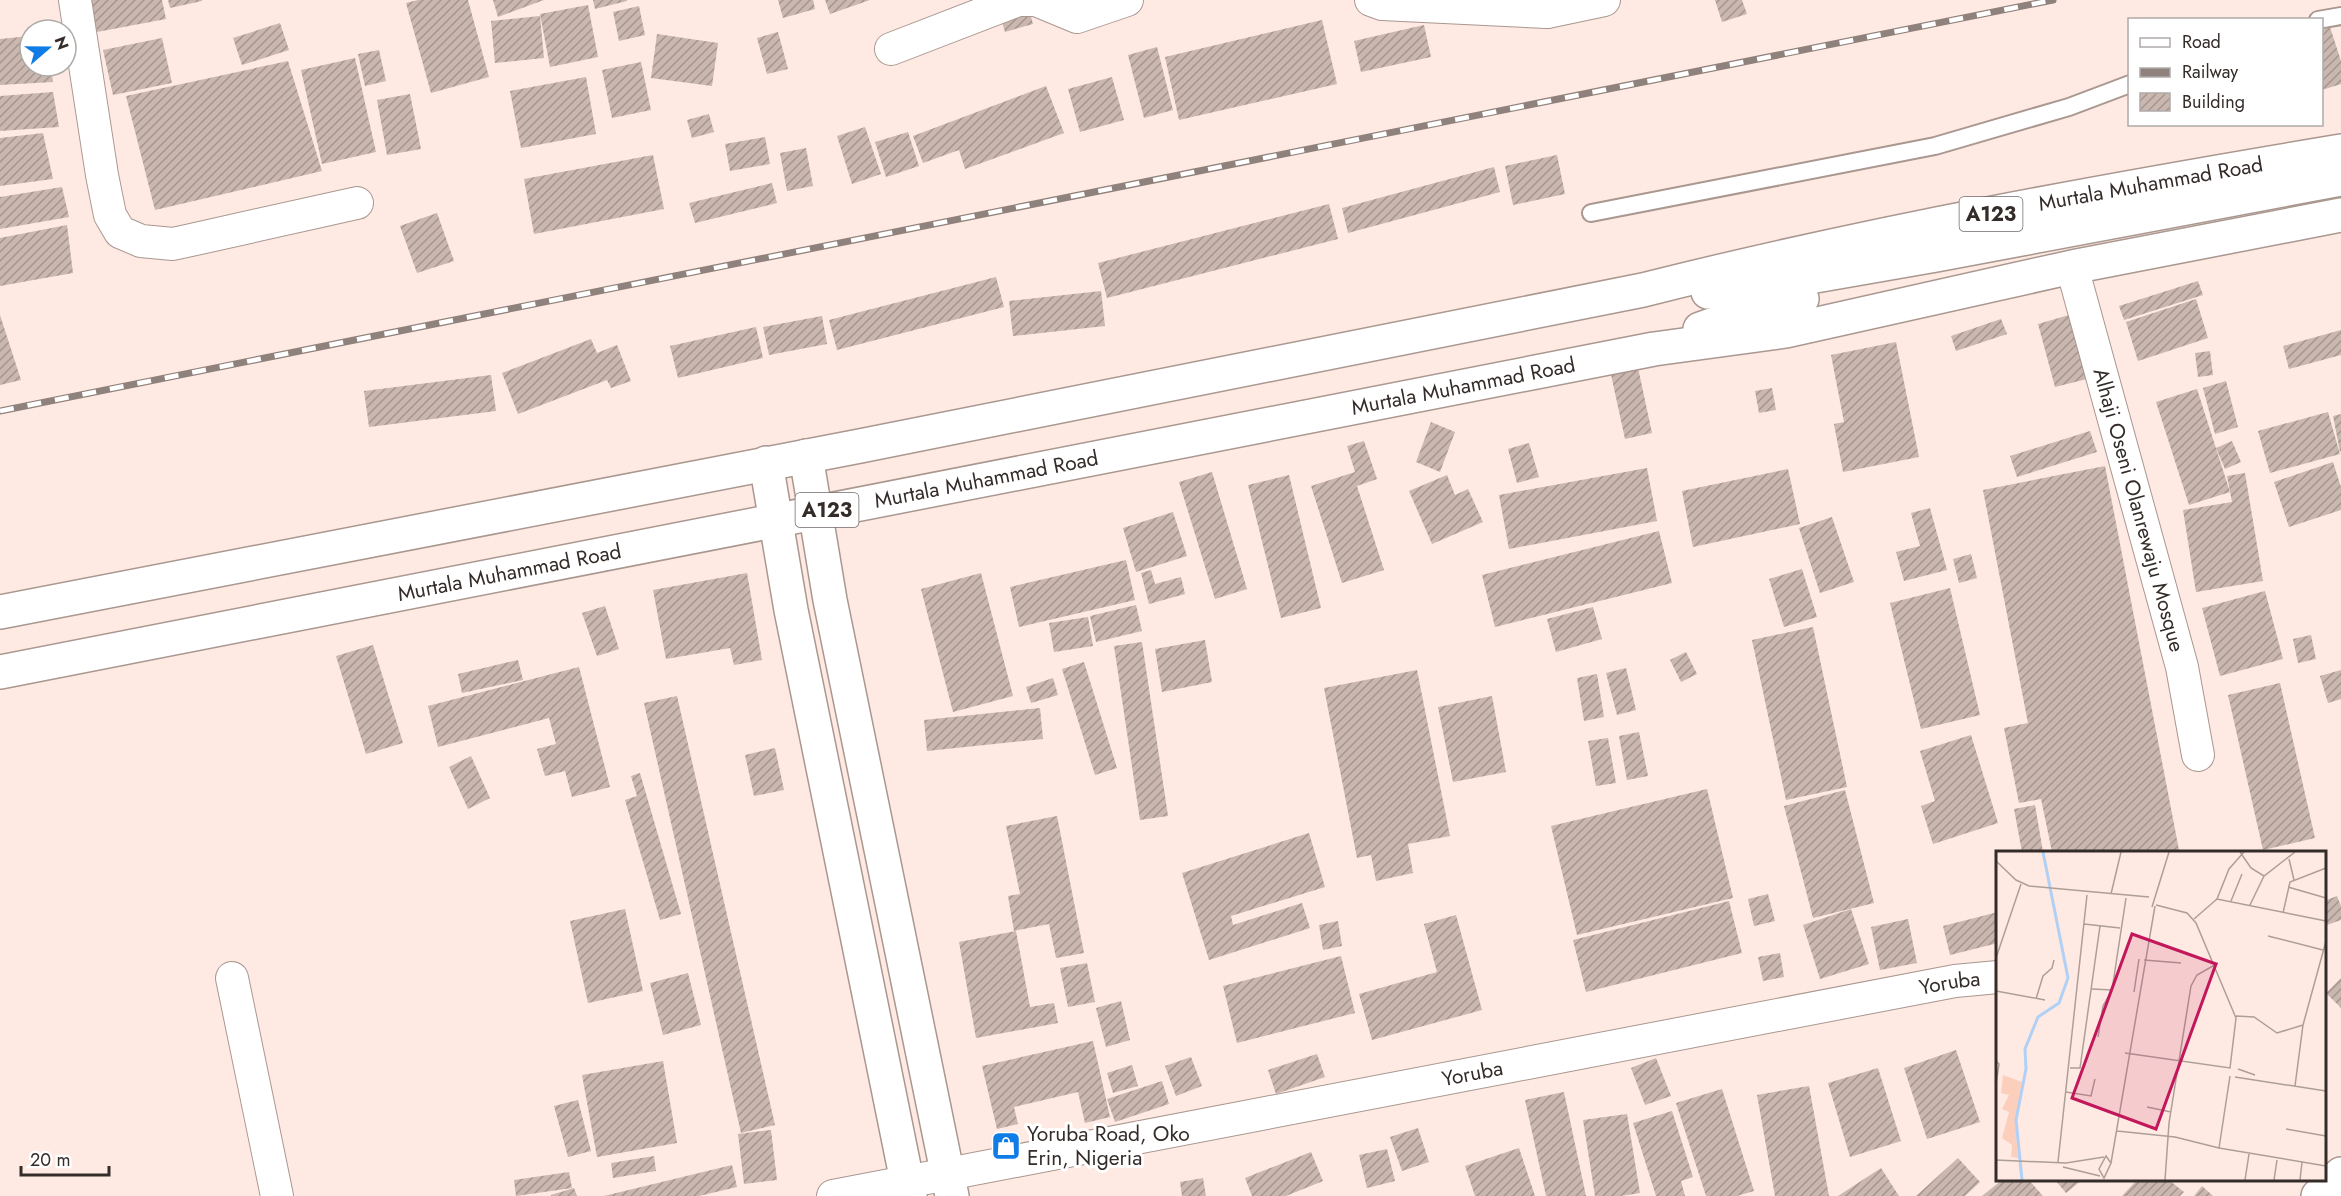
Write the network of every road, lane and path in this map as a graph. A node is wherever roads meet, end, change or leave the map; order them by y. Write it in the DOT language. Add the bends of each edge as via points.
graph roads {
  1 [pos="75,0"];
  2 [pos="1127,0"];
  3 [pos="1371,0"];
  4 [pos="1604,0"];
  5 [pos="1544,6"];
  6 [pos="2341,16"];
  7 [pos="2323,19"];
  8 [pos="891,49"];
  9 [pos="2128,85"];
  10 [pos="2341,151"];
  11 [pos="2341,179"];
  12 [pos="2341,198"];
  13 [pos="357,203"];
  14 [pos="1591,213"];
  15 [pos="2341,215"];
  16 [pos="1938,263"];
  17 [pos="2072,267"];
  18 [pos="1643,290"];
  19 [pos="1654,349"];
  20 [pos="806,456"];
  21 [pos="766,463"];
  22 [pos="816,512"];
  23 [pos="776,520"];
  24 [pos="0,612"];
  25 [pos="0,672"];
  26 [pos="2198,755"];
  27 [pos="1996,977"];
  28 [pos="232,978"];
  29 [pos="950,1184"];
  30 [pos="909,1189"];
  31 [pos="277,1196"];
  32 [pos="833,1196"];
  1 -- 13 [label="street" via="102,175 110,215 120,232 141,241 173,243"];
  2 -- 8 [label="street" via="1077,17 1036,0 1018,0"];
  3 -- 5 [label="street" via="1382,4"];
  4 -- 5 [label="street"];
  6 -- 7 [label="lane"];
  9 -- 14 [label="lane" via="2069,107 1935,146"];
  10 -- 18 [label="main road, Murtala Muhammad Road / A123" via="2100,192 1759,261"];
  11 -- 16 [label="main road, Murtala Muhammad Road / A123"];
  12 -- 16 [label="main road, Murtala Muhammad Road / A123"];
  15 -- 17 [label="main road, Murtala Muhammad Road / A123"];
  16 -- 18 [label="main road, Murtala Muhammad Road / A123" via="1708,292"];
  16 -- 19 [label="main road, Murtala Muhammad Road / A123" via="1766,306 1714,322"];
  17 -- 19 [label="main road, Murtala Muhammad Road / A123" via="1786,331"];
  17 -- 26 [label="street, Alhaji Oseni Olanrewaju Mosque" via="2182,667"];
  18 -- 20 [label="main road, Murtala Muhammad Road / A123"];
  19 -- 22 [label="main road, Murtala Muhammad Road / A123"];
  20 -- 21 [label="main road, Murtala Muhammad Road / A123"];
  20 -- 22 [label="main road"];
  21 -- 23 [label="main road"];
  21 -- 24 [label="main road, Murtala Muhammad Road / A123"];
  22 -- 23 [label="main road, Murtala Muhammad Road / A123"];
  22 -- 29 [label="main road" via="830,600"];
  23 -- 25 [label="main road, Murtala Muhammad Road / A123"];
  23 -- 30 [label="main road"];
  27 -- 29 [label="street, Yoruba" via="1955,981"];
  28 -- 31 [label="street"];
  29 -- 30 [label="street, Yoruba"];
  30 -- 32 [label="street, Yoruba"];
}
